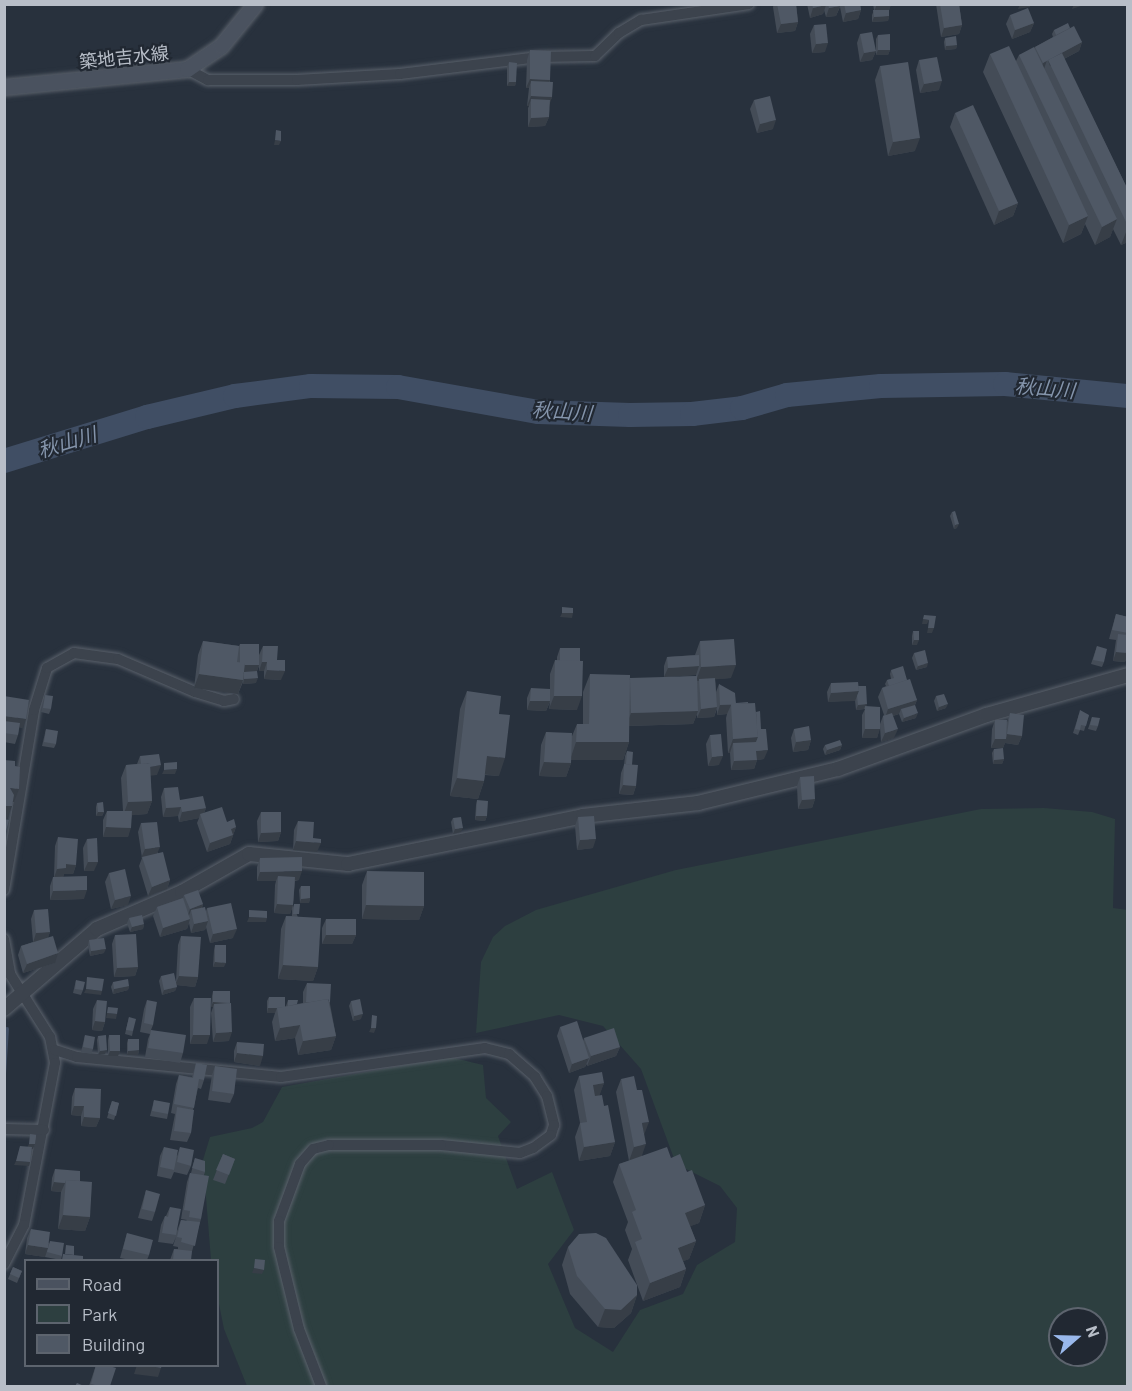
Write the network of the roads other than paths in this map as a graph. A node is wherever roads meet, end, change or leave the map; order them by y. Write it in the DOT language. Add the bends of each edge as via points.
graph roads {
  1 [pos="255,4"];
  2 [pos="749,4"];
  3 [pos="187,69"];
  4 [pos="4,87"];
  5 [pos="1128,675"];
  6 [pos="234,699"];
  7 [pos="4,891"];
  8 [pos="4,939"];
  9 [pos="22,996"];
  10 [pos="4,1010"];
  11 [pos="55,1050"];
  12 [pos="4,1129"];
  13 [pos="44,1130"];
  14 [pos="4,1264"];
  15 [pos="321,1386"];
  1 -- 3 [label="main road, 築地吉水線" via="221,46"];
  2 -- 3 [label="street" via="641,20 619,33 595,56 527,58 400,74 297,80 208,80"];
  3 -- 4 [label="main road, 築地吉水線" via="150,76"];
  5 -- 9 [label="street" via="986,715 838,769 698,803 583,816 348,864 249,854 182,892 97,929"];
  6 -- 7 [label="street" via="224,701 195,692 134,663 74,653 47,668 29,708"];
  8 -- 9 [label="street" via="6,965"];
  9 -- 10 [label="street"];
  9 -- 11 [label="street"];
  11 -- 13 [label="street"];
  11 -- 15 [label="street" via="77,1057 281,1077 448,1050 485,1048 509,1054 535,1077 547,1096 554,1125 550,1135 533,1149 520,1153 441,1145 329,1145 313,1149 300,1164 279,1221 279,1247 299,1329"];
  12 -- 13 [label="street"];
  13 -- 14 [label="street" via="24,1225"];
}
